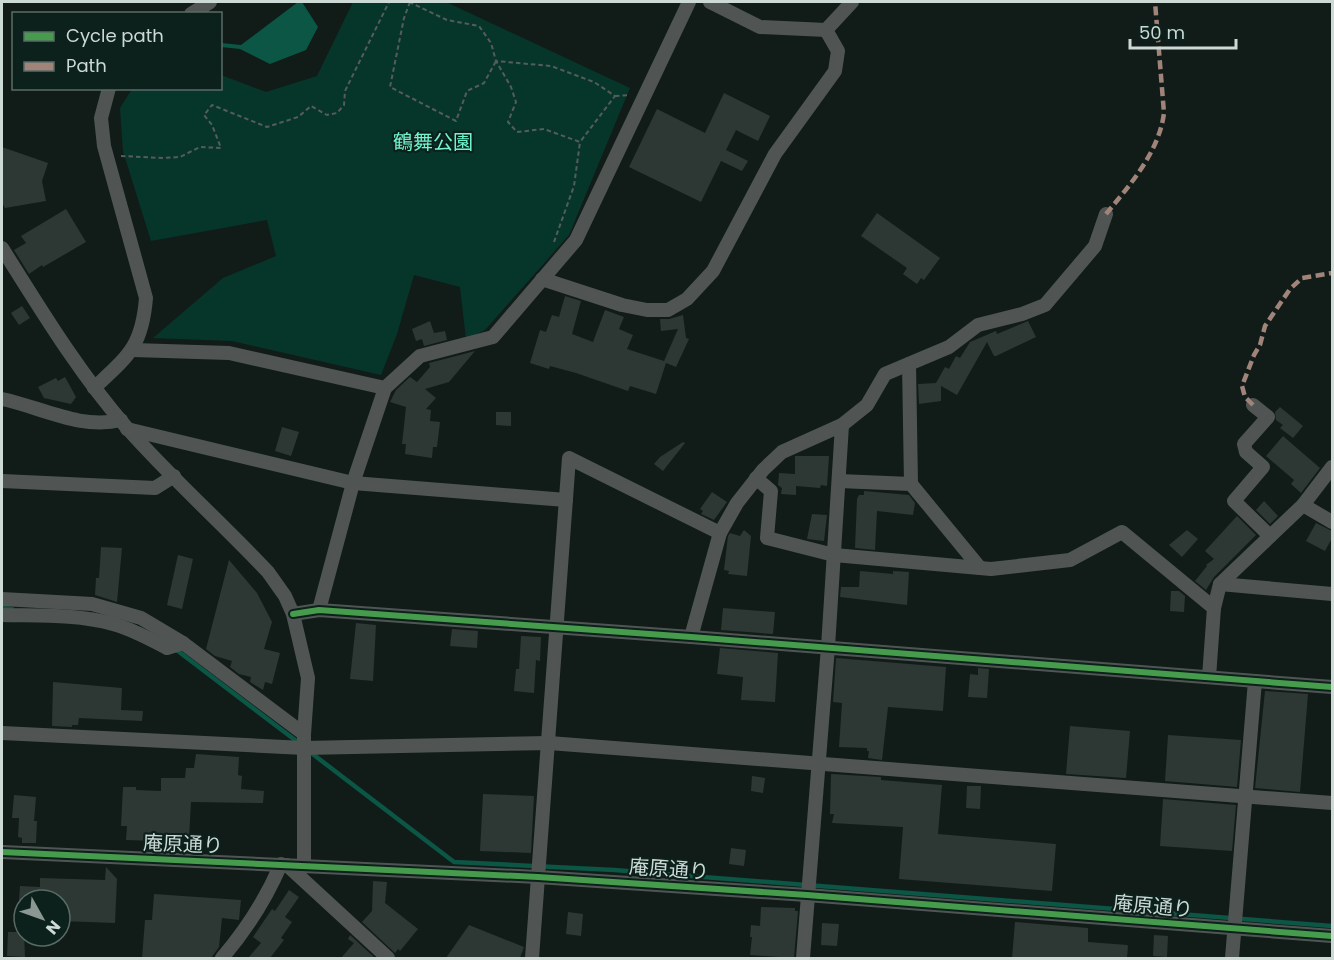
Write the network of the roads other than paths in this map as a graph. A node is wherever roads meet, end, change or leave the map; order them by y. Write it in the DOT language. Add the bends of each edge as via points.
graph roads {
  1 [pos="210,2"];
  2 [pos="689,2"];
  3 [pos="710,2"];
  4 [pos="852,2"];
  5 [pos="193,12"];
  6 [pos="826,30"];
  7 [pos="109,90"];
  8 [pos="1106,214"];
  9 [pos="2,248"];
  10 [pos="542,279"];
  11 [pos="133,350"];
  12 [pos="909,364"];
  13 [pos="94,388"];
  14 [pos="385,388"];
  15 [pos="2,399"];
  16 [pos="1253,405"];
  17 [pos="124,424"];
  18 [pos="842,425"];
  19 [pos="1332,467"];
  20 [pos="174,476"];
  21 [pos="756,478"];
  22 [pos="2,481"];
  23 [pos="839,481"];
  24 [pos="353,483"];
  25 [pos="911,483"];
  26 [pos="566,500"];
  27 [pos="1303,505"];
  28 [pos="1332,522"];
  29 [pos="720,533"];
  30 [pos="1270,536"];
  31 [pos="834,555"];
  32 [pos="980,568"];
  33 [pos="1220,584"];
  34 [pos="1332,594"];
  35 [pos="2,599"];
  36 [pos="1214,608"];
  37 [pos="319,610"];
  38 [pos="293,614"];
  39 [pos="2,615"];
  40 [pos="557,627"];
  41 [pos="691,637"];
  42 [pos="183,643"];
  43 [pos="828,647"];
  44 [pos="1209,677"];
  45 [pos="1255,681"];
  46 [pos="1332,687"];
  47 [pos="2,733"];
  48 [pos="304,741"];
  49 [pos="549,743"];
  50 [pos="818,763"];
  51 [pos="1246,796"];
  52 [pos="1332,803"];
  53 [pos="2,852"];
  54 [pos="284,865"];
  55 [pos="304,867"];
  56 [pos="538,877"];
  57 [pos="807,895"];
  58 [pos="1235,929"];
  59 [pos="1332,936"];
  60 [pos="222,958"];
  61 [pos="388,958"];
  62 [pos="532,958"];
  63 [pos="803,958"];
  64 [pos="1232,958"];
  1 -- 5 [label="street"];
  2 -- 10 [label="street" via="576,240"];
  3 -- 6 [label="street" via="760,27"];
  4 -- 6 [label="street"];
  6 -- 10 [label="street" via="838,51 835,71 775,154 713,271 687,299 669,310 647,310"];
  7 -- 11 [label="street" via="102,118 104,146 146,298 145,319"];
  8 -- 12 [label="street" via="1095,246 1045,304 978,325 950,347"];
  9 -- 13 [label="street"];
  10 -- 14 [label="street" via="492,337 420,356"];
  11 -- 13 [label="street"];
  11 -- 14 [label="street" via="229,353"];
  12 -- 18 [label="street" via="885,374 867,405"];
  12 -- 25 [label="street"];
  13 -- 17 [label="street"];
  14 -- 24 [label="street"];
  15 -- 17 [label="street" via="89,423"];
  16 -- 30 [label="street" via="1268,417 1244,444 1246,452 1263,467 1234,501"];
  17 -- 20 [label="street"];
  17 -- 24 [label="street"];
  18 -- 21 [label="street" via="782,452"];
  18 -- 23 [label="street"];
  19 -- 27 [label="street"];
  20 -- 22 [label="street" via="156,488"];
  20 -- 38 [label="street" via="268,572"];
  21 -- 29 [label="street"];
  21 -- 31 [label="street" via="771,491 767,538"];
  23 -- 25 [label="street"];
  23 -- 31 [label="street"];
  24 -- 26 [label="street"];
  24 -- 37 [label="street"];
  25 -- 32 [label="street"];
  26 -- 29 [label="street" via="569,458"];
  26 -- 40 [label="street"];
  27 -- 28 [label="street"];
  27 -- 30 [label="street"];
  29 -- 41 [label="street"];
  30 -- 33 [label="street"];
  31 -- 32 [label="street"];
  31 -- 43 [label="street"];
  32 -- 36 [label="street" via="1070,560 1122,531"];
  33 -- 34 [label="street"];
  33 -- 36 [label="street"];
  35 -- 42 [label="street" via="92,604 141,618"];
  36 -- 44 [label="street"];
  37 -- 38 [label="street"];
  37 -- 40 [label="street"];
  38 -- 48 [label="street" via="308,678"];
  39 -- 42 [label="street" via="112,623 168,648"];
  40 -- 41 [label="street"];
  40 -- 49 [label="street"];
  41 -- 43 [label="street"];
  42 -- 48 [label="street"];
  43 -- 44 [label="street"];
  43 -- 50 [label="street"];
  44 -- 45 [label="street"];
  45 -- 46 [label="street"];
  45 -- 51 [label="street"];
  47 -- 48 [label="street"];
  48 -- 49 [label="street"];
  48 -- 55 [label="street"];
  49 -- 50 [label="street"];
  49 -- 56 [label="street"];
  50 -- 51 [label="street"];
  50 -- 57 [label="street"];
  51 -- 52 [label="street"];
  51 -- 58 [label="street"];
  53 -- 54 [label="street, 庵原通り"];
  54 -- 55 [label="street, 庵原通り"];
  54 -- 60 [label="street"];
  54 -- 61 [label="street"];
  55 -- 56 [label="street, 庵原通り"];
  56 -- 57 [label="street, 庵原通り"];
  56 -- 62 [label="street"];
  57 -- 58 [label="street, 庵原通り"];
  57 -- 63 [label="street"];
  58 -- 59 [label="street, 庵原通り"];
  58 -- 64 [label="street"];
}
